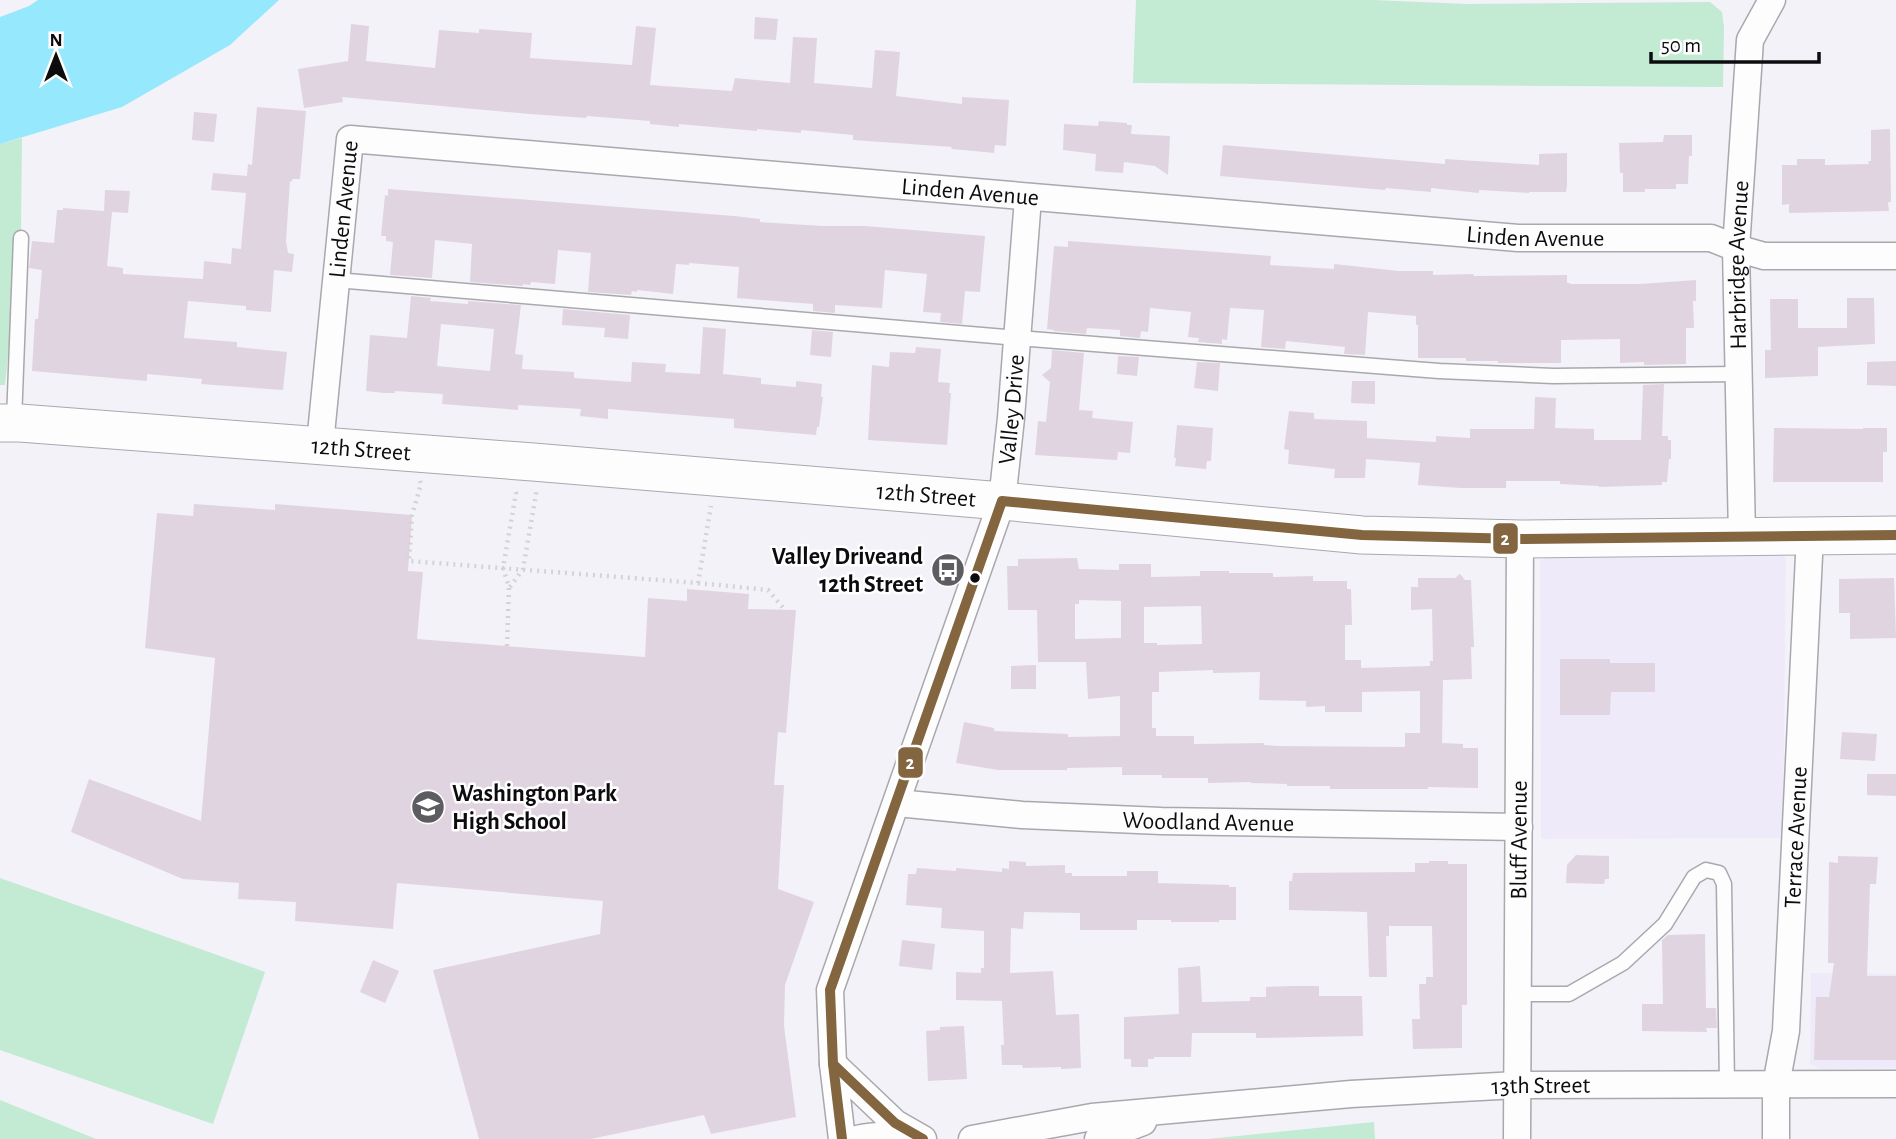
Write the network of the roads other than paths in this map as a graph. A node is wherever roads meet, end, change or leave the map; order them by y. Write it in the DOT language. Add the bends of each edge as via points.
graph roads {
  1 [pos="1772,0"];
  2 [pos="1028,198"];
  3 [pos="20,238"];
  4 [pos="1736,248"];
  5 [pos="1896,256"];
  6 [pos="336,280"];
  7 [pos="1018,338"];
  8 [pos="1739,374"];
  9 [pos="7,423"];
  10 [pos="320,444"];
  11 [pos="1002,501"];
  12 [pos="1896,534"];
  13 [pos="1810,535"];
  14 [pos="1742,536"];
  15 [pos="1520,539"];
  16 [pos="897,803"];
  17 [pos="1519,827"];
  18 [pos="1518,994"];
  19 [pos="833,1064"];
  20 [pos="1896,1084"];
  21 [pos="1727,1085"];
  22 [pos="1776,1085"];
  23 [pos="1517,1086"];
  24 [pos="1188,1107"];
  25 [pos="842,1139"];
  26 [pos="857,1139"];
  27 [pos="921,1139"];
  28 [pos="972,1139"];
  29 [pos="1098,1139"];
  30 [pos="1517,1139"];
  31 [pos="1776,1139"];
  1 -- 4 [label="street, Harbridge Avenue" via="1750,40"];
  2 -- 4 [label="street, Linden Avenue" via="1518,238 1711,238"];
  2 -- 6 [label="street, Linden Avenue" via="350,139"];
  2 -- 7 [label="street, Valley Drive"];
  3 -- 9 [label="lane" via="20,293"];
  4 -- 5 [label="street, Linden Avenue" via="1764,256"];
  4 -- 8 [label="street, Harbridge Avenue"];
  6 -- 7 [label="lane"];
  6 -- 10 [label="street, Linden Avenue"];
  7 -- 8 [label="lane" via="1439,371 1553,376"];
  7 -- 11 [label="street, Valley Drive"];
  8 -- 14 [label="street, Harbridge Avenue"];
  9 -- 10 [label="street, 12th Street"];
  10 -- 11 [label="street, 12th Street"];
  11 -- 15 [label="street, 12th Street" via="1362,535"];
  11 -- 16 [label="street, Valley Drive"];
  12 -- 13 [label="street, 12th Street"];
  13 -- 14 [label="street, 12th Street"];
  13 -- 22 [label="street, Terrace Avenue" via="1786,1031"];
  14 -- 15 [label="street, 12th Street"];
  15 -- 17 [label="street, Bluff Avenue"];
  16 -- 17 [label="street, Woodland Avenue" via="1147,820"];
  16 -- 19 [label="street, Valley Drive" via="830,990"];
  17 -- 18 [label="street, Bluff Avenue"];
  18 -- 21 [label="lane" via="1569,994 1623,963 1665,924 1695,877 1706,870 1719,873 1724,884"];
  18 -- 23 [label="street, Bluff Avenue"];
  19 -- 25 [label="street, Valley Drive"];
  19 -- 27 [label="street" via="895,1123"];
  20 -- 22 [label="street, 13th Street"];
  21 -- 22 [label="street, 13th Street"];
  21 -- 23 [label="street, 13th Street"];
  22 -- 31 [label="street, Terrace Avenue"];
  23 -- 24 [label="street, 13th Street"];
  23 -- 30 [label="street, Bluff Avenue"];
  24 -- 28 [label="street, 13th Street" via="1092,1117"];
  24 -- 29 [label="street, 13th Street"];
  26 -- 27 [label="street" via="899,1135"];
}
